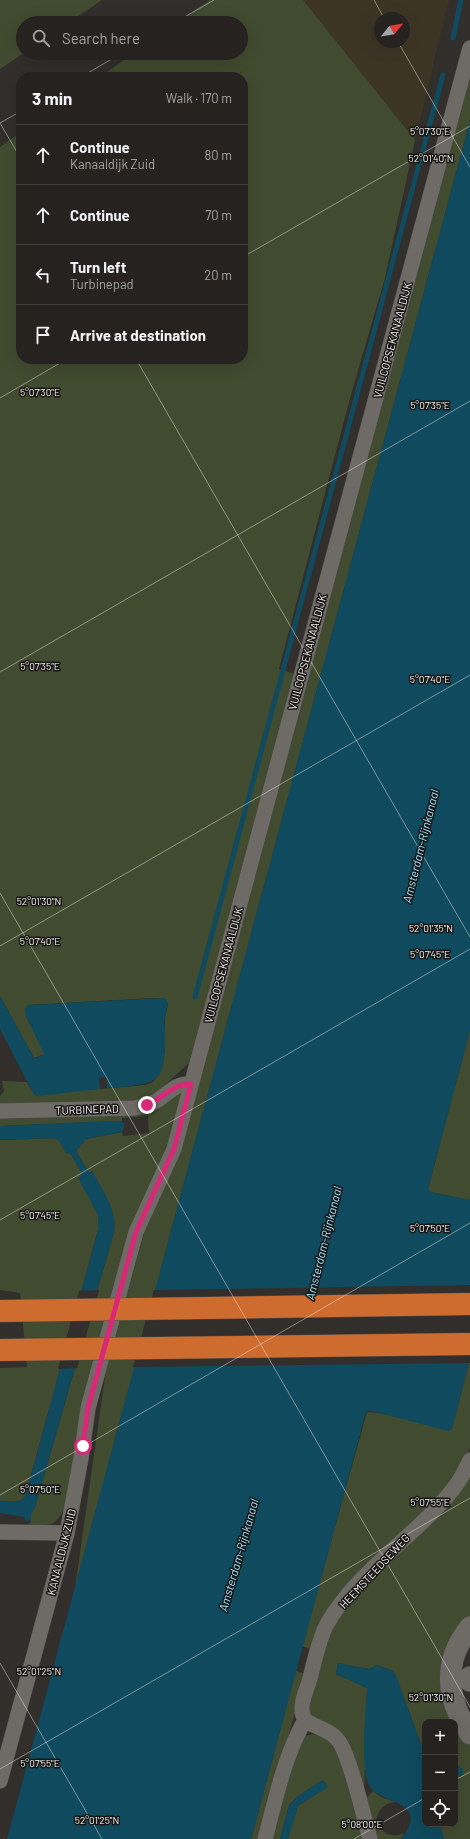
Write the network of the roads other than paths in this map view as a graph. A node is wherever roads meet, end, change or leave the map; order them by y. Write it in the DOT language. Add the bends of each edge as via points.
graph roads {
  1 [pos="470,48"];
  2 [pos="191,1084"];
  3 [pos="0,1111"];
  4 [pos="131,1251"];
  5 [pos="470,1304"];
  6 [pos="0,1311"];
  7 [pos="470,1344"];
  8 [pos="0,1350"];
  9 [pos="470,1460"];
  10 [pos="0,1532"];
  11 [pos="67,1534"];
  12 [pos="470,1627"];
  13 [pos="470,1677"];
  14 [pos="470,1681"];
  15 [pos="304,1720"];
  16 [pos="470,1734"];
  17 [pos="0,1781"];
  18 [pos="265,1839"];
  19 [pos="370,1839"];
  1 -- 2 [label="street, VUILCOPSEKANAALDIJK"];
  2 -- 3 [label="street, TURBINEPAD" via="183,1083 158,1100 134,1108"];
  2 -- 4 [label="street, VUILCOPSEKANAALDIJK" via="174,1149 141,1219"];
  4 -- 11 [label="street, KANAALDIJK ZUID" via="88,1408"];
  5 -- 6 [label="highway, bridge"];
  7 -- 8 [label="highway, bridge"];
  9 -- 15 [label="street, HEEMSTEEDSEWEG" via="458,1483 435,1510 347,1597 327,1625 301,1710"];
  10 -- 11 [label="street"];
  11 -- 17 [label="street, KANAALDIJK ZUID"];
  12 -- 16 [label="main road" via="454,1654 450,1684 456,1711"];
  13 -- 14 [label="main road"];
  15 -- 18 [label="street" via="286,1758"];
  15 -- 19 [label="street" via="330,1733 341,1743"];
}
